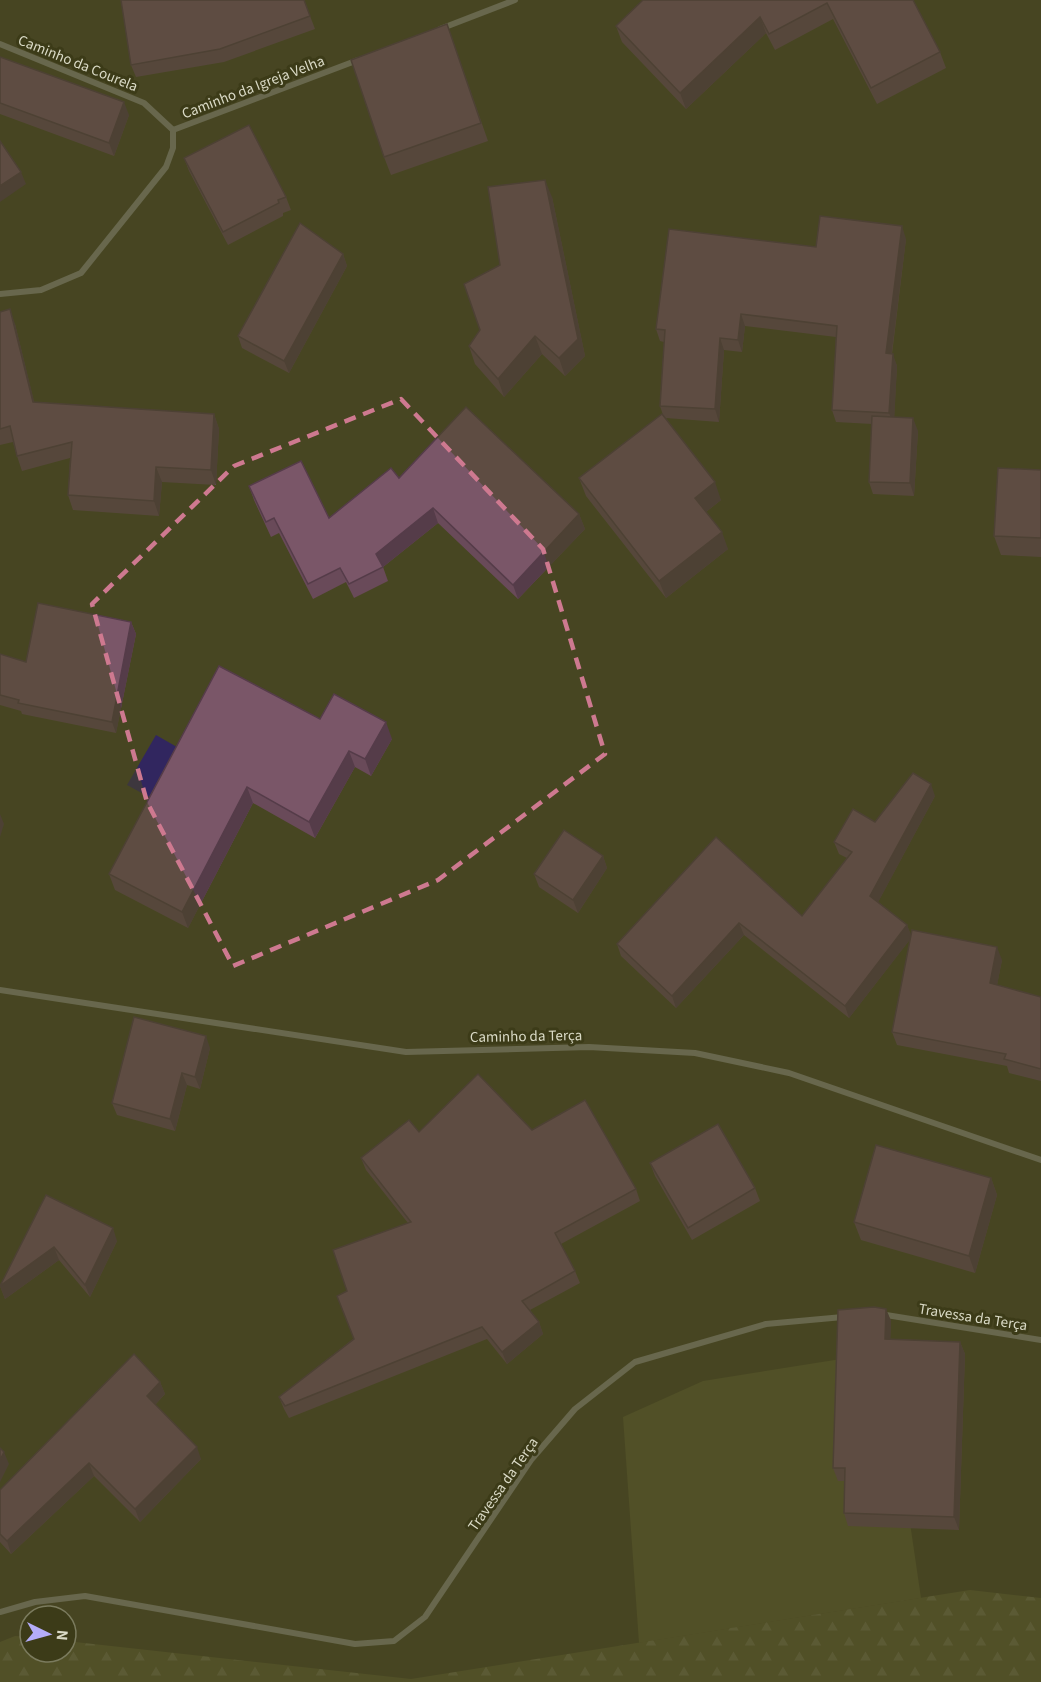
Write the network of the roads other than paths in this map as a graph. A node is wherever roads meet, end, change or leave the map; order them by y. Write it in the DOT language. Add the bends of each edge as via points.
graph roads {
  1 [pos="516,0"];
  2 [pos="427,34"];
  3 [pos="0,44"];
  4 [pos="361,59"];
  5 [pos="173,130"];
  6 [pos="0,294"];
  7 [pos="0,990"];
  8 [pos="1041,1160"];
  9 [pos="868,1315"];
  10 [pos="857,1316"];
  11 [pos="1041,1340"];
  12 [pos="0,1612"];
  1 -- 2 [label="street"];
  3 -- 5 [label="street, Caminho da Courela" via="144,103"];
  4 -- 5 [label="street, Caminho da Igreja Velha"];
  5 -- 6 [label="street, Caminho da Igreja Velha" via="166,167 81,273 41,290"];
  7 -- 8 [label="street, Caminho da Terça" via="406,1052 589,1047 695,1053 789,1073"];
  9 -- 11 [label="street, Travessa da Terça"];
  10 -- 12 [label="street, Travessa da Terça" via="766,1324 635,1362 568,1417 531,1460 425,1617 394,1641 355,1644 85,1596 35,1602"];
}
